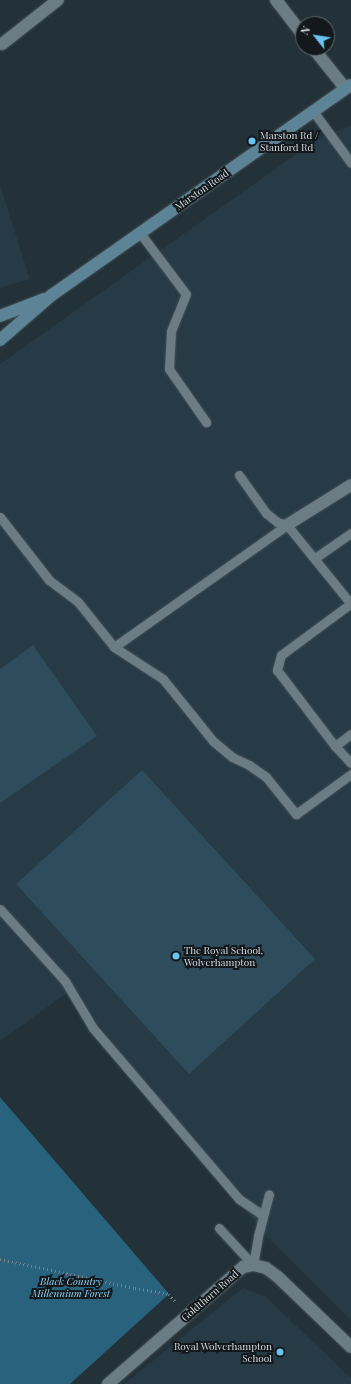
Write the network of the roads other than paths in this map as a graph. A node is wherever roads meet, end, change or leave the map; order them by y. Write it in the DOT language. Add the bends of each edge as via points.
graph roads {
  1 [pos="58,0"];
  2 [pos="276,0"];
  3 [pos="295,25"];
  4 [pos="2,44"];
  5 [pos="320,56"];
  6 [pos="348,87"];
  7 [pos="313,111"];
  8 [pos="351,163"];
  9 [pos="140,233"];
  10 [pos="52,295"];
  11 [pos="0,316"];
  12 [pos="0,340"];
  13 [pos="206,422"];
  14 [pos="239,475"];
  15 [pos="351,485"];
  16 [pos="0,517"];
  17 [pos="287,526"];
  18 [pos="351,532"];
  19 [pos="315,558"];
  20 [pos="351,604"];
  21 [pos="114,647"];
  22 [pos="351,734"];
  23 [pos="335,746"];
  24 [pos="351,763"];
  25 [pos="351,774"];
  26 [pos="0,909"];
  27 [pos="269,1194"];
  28 [pos="263,1215"];
  29 [pos="220,1228"];
  30 [pos="253,1265"];
  31 [pos="351,1347"];
  32 [pos="108,1384"];
  1 -- 4 [label="street"];
  2 -- 3 [label="street"];
  5 -- 6 [label="street"];
  6 -- 7 [label="street, Marston Road"];
  7 -- 8 [label="lane"];
  7 -- 9 [label="street, Marston Road"];
  9 -- 10 [label="street, Marston Road"];
  9 -- 13 [label="lane" via="186,294 171,332 169,369"];
  10 -- 11 [label="street, Marston Road"];
  10 -- 12 [label="street, Marston Road"];
  14 -- 17 [label="lane" via="266,513"];
  15 -- 17 [label="street"];
  16 -- 21 [label="lane" via="49,580 78,602"];
  17 -- 19 [label="lane"];
  17 -- 21 [label="lane"];
  18 -- 19 [label="lane"];
  19 -- 20 [label="lane"];
  20 -- 23 [label="lane" via="281,655 277,670"];
  21 -- 25 [label="lane" via="163,680 213,741 232,757 266,777 296,814"];
  22 -- 23 [label="lane"];
  23 -- 24 [label="lane"];
  26 -- 28 [label="lane" via="65,981 92,1028 239,1199"];
  27 -- 28 [label="lane"];
  28 -- 30 [label="lane"];
  29 -- 30 [label="lane"];
  30 -- 31 [label="street" via="266,1268 278,1277"];
  30 -- 32 [label="street, Goldthorn Road" via="243,1267"];
}
